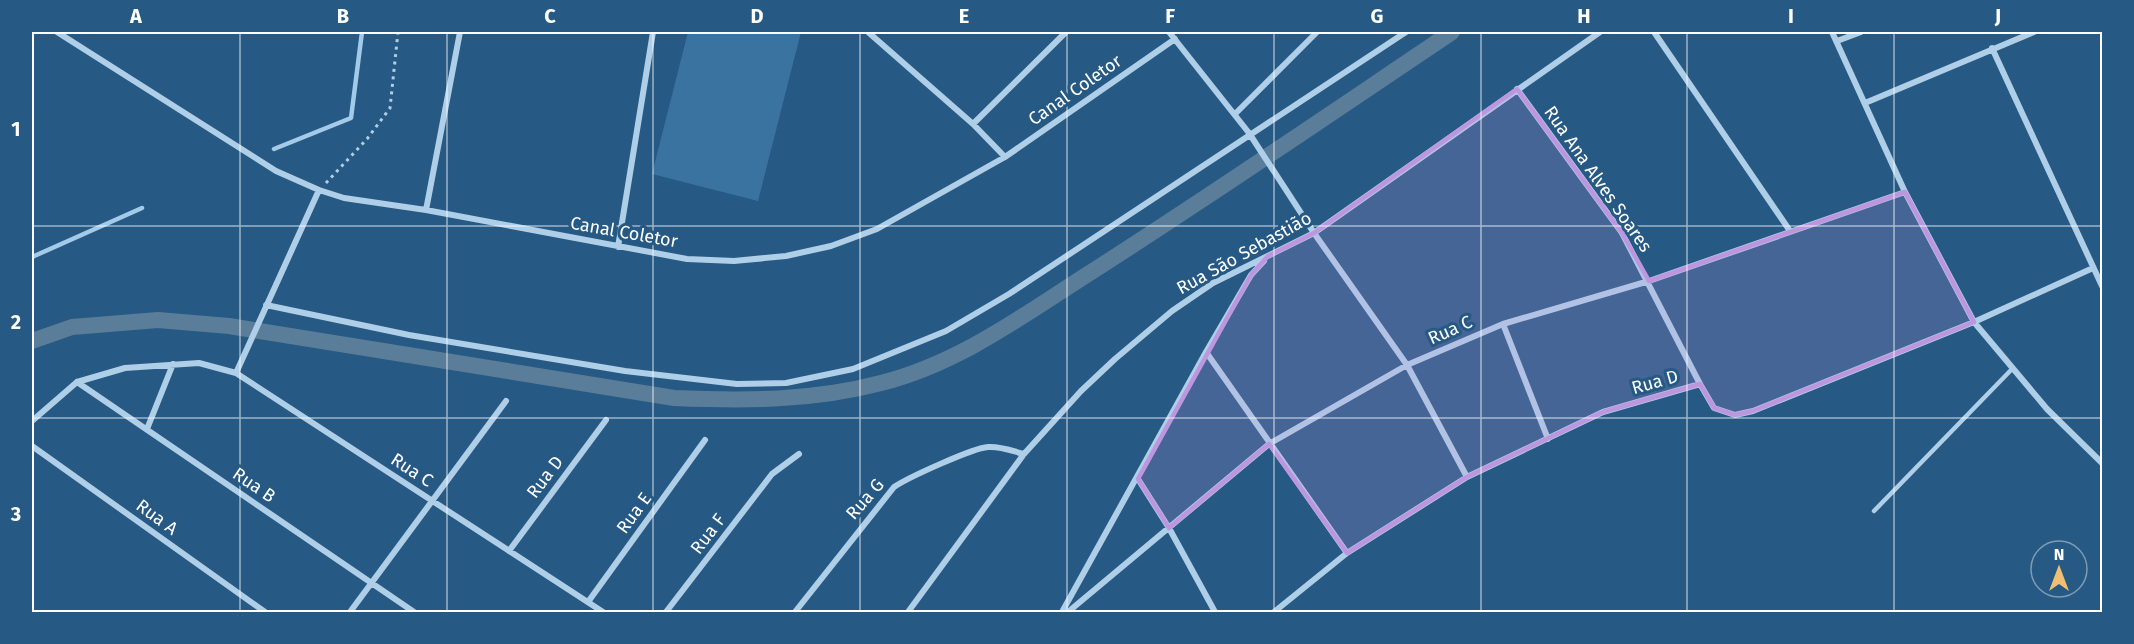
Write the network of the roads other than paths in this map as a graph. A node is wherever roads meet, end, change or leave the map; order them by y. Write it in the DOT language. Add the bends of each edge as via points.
graph roads {
  1 [pos="57,32"];
  2 [pos="460,32"];
  3 [pos="653,32"];
  4 [pos="868,32"];
  5 [pos="1066,32"];
  6 [pos="1168,32"];
  7 [pos="1317,32"];
  8 [pos="1406,32"];
  9 [pos="1600,32"];
  10 [pos="1654,32"];
  11 [pos="1833,32"];
  12 [pos="1861,32"];
  13 [pos="2034,32"];
  14 [pos="1175,39"];
  15 [pos="1837,41"];
  16 [pos="1992,48"];
  17 [pos="1516,89"];
  18 [pos="1866,102"];
  19 [pos="1235,114"];
  20 [pos="973,124"];
  21 [pos="1249,133"];
  22 [pos="1005,157"];
  23 [pos="319,190"];
  24 [pos="1905,192"];
  25 [pos="426,210"];
  26 [pos="1790,231"];
  27 [pos="1314,233"];
  28 [pos="618,247"];
  29 [pos="1268,256"];
  30 [pos="2093,268"];
  31 [pos="1649,281"];
  32 [pos="2103,286"];
  33 [pos="266,305"];
  34 [pos="1974,322"];
  35 [pos="1503,324"];
  36 [pos="1206,352"];
  37 [pos="173,364"];
  38 [pos="1407,366"];
  39 [pos="2012,369"];
  40 [pos="236,373"];
  41 [pos="77,382"];
  42 [pos="1700,384"];
  43 [pos="506,401"];
  44 [pos="606,420"];
  45 [pos="32,421"];
  46 [pos="147,429"];
  47 [pos="705,440"];
  48 [pos="1548,440"];
  49 [pos="1269,444"];
  50 [pos="32,446"];
  51 [pos="799,454"];
  52 [pos="1024,454"];
  53 [pos="2103,463"];
  54 [pos="1467,477"];
  55 [pos="1138,479"];
  56 [pos="431,500"];
  57 [pos="1874,511"];
  58 [pos="1169,528"];
  59 [pos="509,551"];
  60 [pos="1347,553"];
  61 [pos="372,584"];
  62 [pos="588,602"];
  63 [pos="265,612"];
  64 [pos="350,612"];
  65 [pos="414,612"];
  66 [pos="603,612"];
  67 [pos="666,612"];
  68 [pos="795,612"];
  69 [pos="908,612"];
  70 [pos="1062,612"];
  71 [pos="1068,612"];
  72 [pos="1215,612"];
  73 [pos="1274,612"];
  1 -- 23 [label="street, Canal Coletor" via="276,171"];
  2 -- 25 [label="street"];
  3 -- 28 [label="street"];
  4 -- 20 [label="street"];
  5 -- 20 [label="street"];
  6 -- 14 [label="street"];
  7 -- 19 [label="street"];
  8 -- 21 [label="street"];
  9 -- 17 [label="street, Rua São Sebastião"];
  10 -- 26 [label="street"];
  11 -- 15 [label="street"];
  12 -- 15 [label="street"];
  13 -- 16 [label="street"];
  14 -- 19 [label="street"];
  14 -- 22 [label="street, Canal Coletor"];
  15 -- 18 [label="street"];
  16 -- 18 [label="street"];
  16 -- 30 [label="street"];
  17 -- 27 [label="street, Rua São Sebastião"];
  17 -- 31 [label="street, Rua Ana Alves Soares" via="1622,233"];
  18 -- 24 [label="street"];
  19 -- 21 [label="street"];
  20 -- 22 [label="street"];
  21 -- 27 [label="street"];
  21 -- 33 [label="street" via="1010,294 946,331 853,369 796,381 737,384 625,371"];
  22 -- 28 [label="street, Canal Coletor" via="878,229 831,246 786,256 734,261 687,259"];
  23 -- 25 [label="street, Canal Coletor" via="344,198"];
  23 -- 33 [label="street"];
  24 -- 26 [label="street, Rua C"];
  24 -- 34 [label="street"];
  25 -- 28 [label="street, Canal Coletor"];
  26 -- 31 [label="street, Rua C"];
  27 -- 29 [label="street, Rua São Sebastião"];
  27 -- 38 [label="street"];
  29 -- 36 [label="street" via="1251,275"];
  29 -- 52 [label="street, Rua São Sebastião" via="1213,284 1172,311 1081,391"];
  30 -- 32 [label="street"];
  30 -- 34 [label="street, Rua D"];
  31 -- 35 [label="street, Rua C"];
  31 -- 42 [label="street, Rua Ana Alves Soares"];
  33 -- 40 [label="street"];
  34 -- 39 [label="street"];
  34 -- 42 [label="street, Rua D" via="1753,411 1735,415 1714,408"];
  35 -- 38 [label="street, Rua C"];
  35 -- 48 [label="street"];
  36 -- 49 [label="street"];
  36 -- 55 [label="street"];
  37 -- 40 [label="street, Rua C" via="199,363"];
  37 -- 41 [label="street, Rua C" via="125,368"];
  37 -- 46 [label="street"];
  38 -- 49 [label="street, Rua C"];
  38 -- 54 [label="street"];
  39 -- 53 [label="street"];
  39 -- 57 [label="lane"];
  40 -- 56 [label="street, Rua C"];
  41 -- 45 [label="street"];
  41 -- 46 [label="street, Rua B"];
  42 -- 48 [label="street, Rua D" via="1603,412"];
  43 -- 56 [label="street"];
  44 -- 59 [label="street, Rua D"];
  46 -- 61 [label="street, Rua B"];
  47 -- 62 [label="street, Rua E"];
  48 -- 54 [label="street, Rua D"];
  49 -- 58 [label="street, Rua C"];
  49 -- 60 [label="street"];
  50 -- 63 [label="street, Rua A"];
  51 -- 67 [label="street, Rua F" via="772,474"];
  52 -- 68 [label="street, Rua G" via="984,447 894,487"];
  52 -- 69 [label="street, Rua São Sebastião"];
  54 -- 60 [label="street, Rua D"];
  55 -- 58 [label="street"];
  55 -- 70 [label="street"];
  56 -- 59 [label="street, Rua C"];
  56 -- 61 [label="street"];
  58 -- 71 [label="street, Rua C"];
  58 -- 72 [label="street"];
  59 -- 62 [label="street, Rua C"];
  60 -- 73 [label="street, Rua D"];
  61 -- 64 [label="street"];
  61 -- 65 [label="street, Rua B"];
  62 -- 66 [label="street, Rua C"];
}
